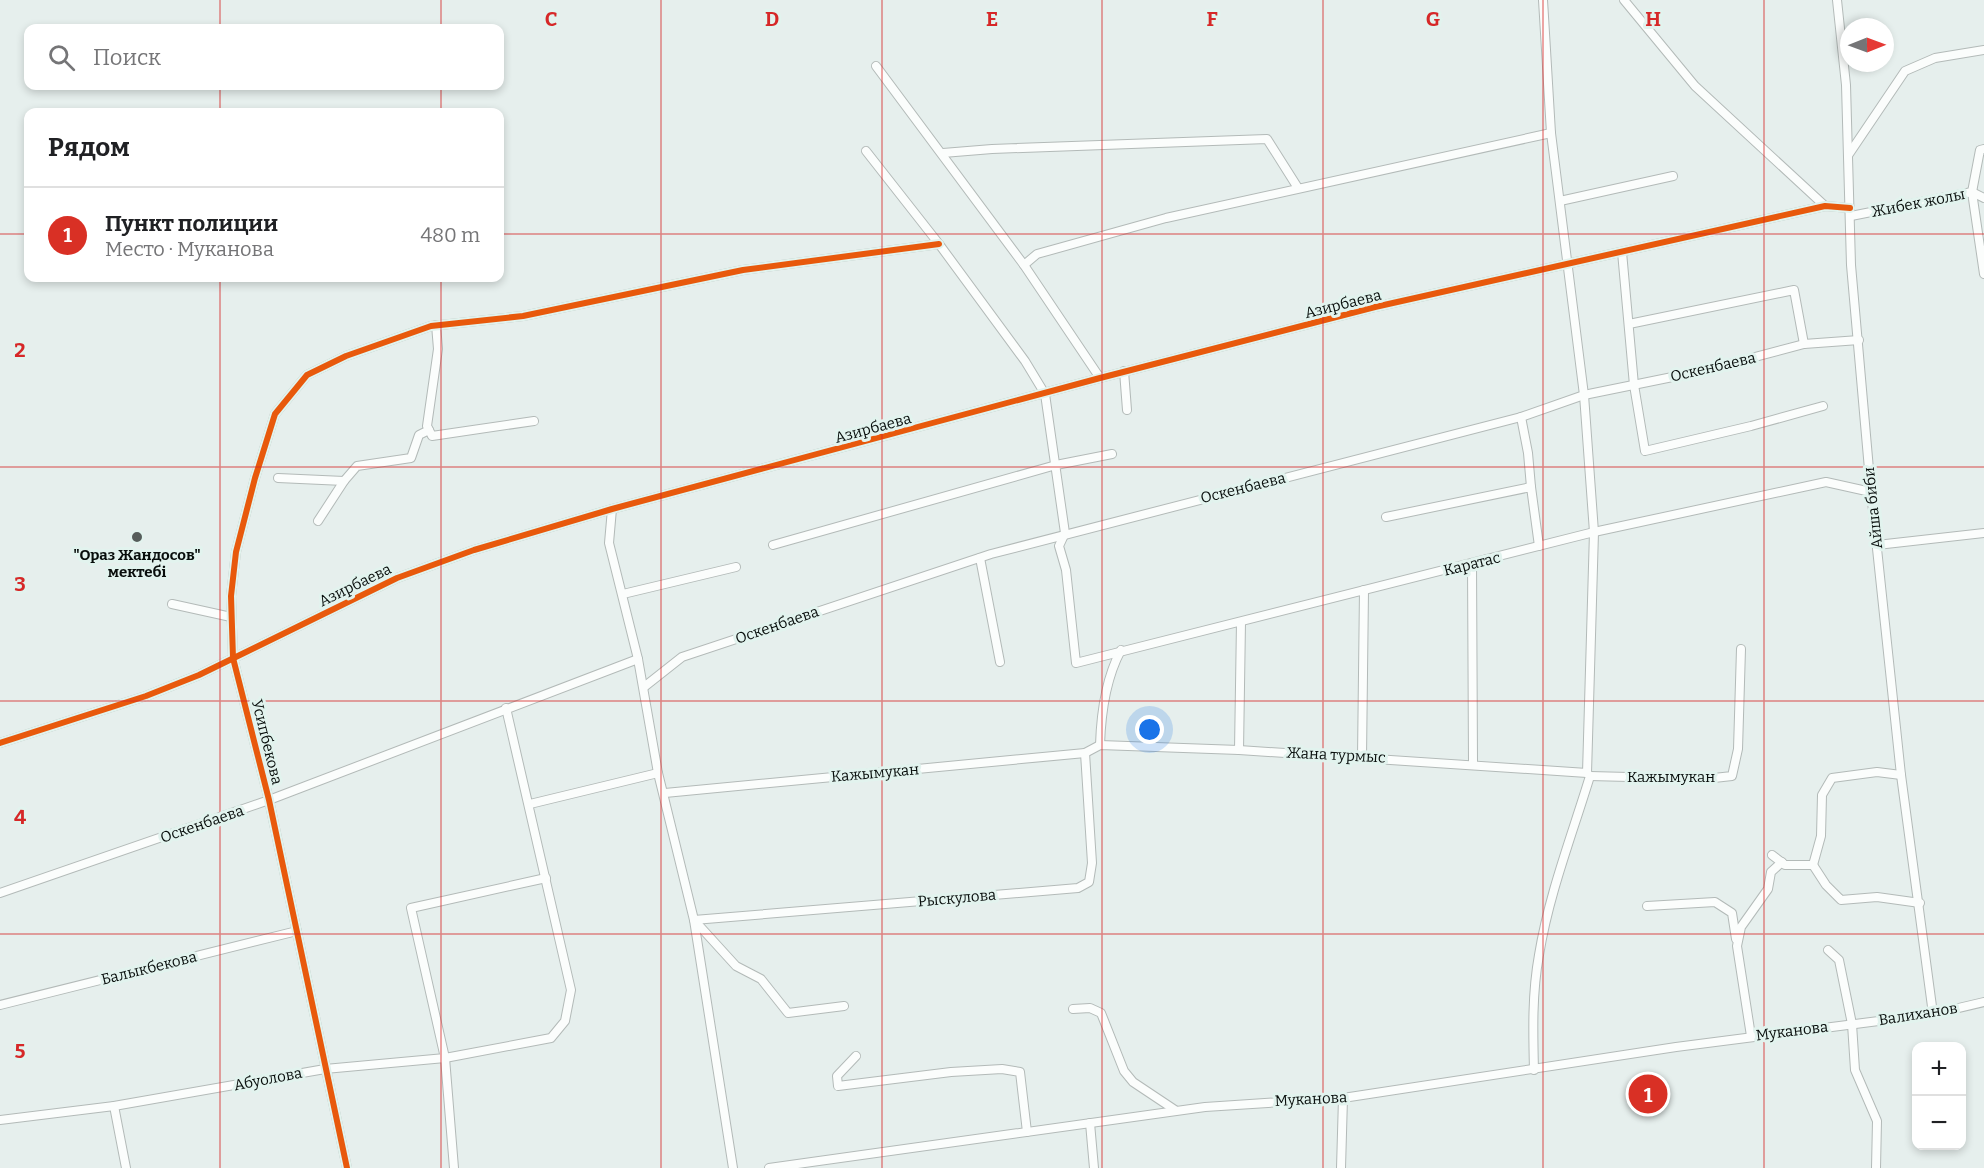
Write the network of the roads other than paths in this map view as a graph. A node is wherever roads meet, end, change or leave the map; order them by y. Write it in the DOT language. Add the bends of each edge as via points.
graph roads {
  1 [pos="1543,0"];
  2 [pos="1624,0"];
  3 [pos="1838,0"];
  4 [pos="1984,50"];
  5 [pos="876,66"];
  6 [pos="1551,133"];
  7 [pos="1984,149"];
  8 [pos="867,151"];
  9 [pos="943,153"];
  10 [pos="1848,155"];
  11 [pos="1673,176"];
  12 [pos="1298,188"];
  13 [pos="1972,192"];
  14 [pos="1984,198"];
  15 [pos="1560,201"];
  16 [pos="1825,206"];
  17 [pos="1850,212"];
  18 [pos="939,244"];
  19 [pos="1622,252"];
  20 [pos="1569,264"];
  21 [pos="1024,265"];
  22 [pos="1984,274"];
  23 [pos="1629,324"];
  24 [pos="436,325"];
  25 [pos="1859,340"];
  26 [pos="1804,344"];
  27 [pos="1124,371"];
  28 [pos="1100,378"];
  29 [pos="1634,385"];
  30 [pos="1046,394"];
  31 [pos="1584,395"];
  32 [pos="1823,406"];
  33 [pos="1127,410"];
  34 [pos="1521,417"];
  35 [pos="534,422"];
  36 [pos="429,430"];
  37 [pos="1112,454"];
  38 [pos="1056,465"];
  39 [pos="278,478"];
  40 [pos="344,481"];
  41 [pos="1531,487"];
  42 [pos="1870,492"];
  43 [pos="612,509"];
  44 [pos="1386,517"];
  45 [pos="318,521"];
  46 [pos="1594,531"];
  47 [pos="1065,533"];
  48 [pos="1984,533"];
  49 [pos="773,545"];
  50 [pos="1877,545"];
  51 [pos="1539,546"];
  52 [pos="980,558"];
  53 [pos="1472,564"];
  54 [pos="736,567"];
  55 [pos="1364,590"];
  56 [pos="624,594"];
  57 [pos="172,604"];
  58 [pos="231,617"];
  59 [pos="1241,622"];
  60 [pos="1741,649"];
  61 [pos="1121,650"];
  62 [pos="233,658"];
  63 [pos="638,659"];
  64 [pos="1000,662"];
  65 [pos="644,687"];
  66 [pos="506,708"];
  67 [pos="0,743"];
  68 [pos="1100,745"];
  69 [pos="1239,750"];
  70 [pos="1086,753"];
  71 [pos="1362,757"];
  72 [pos="1473,764"];
  73 [pos="658,773"];
  74 [pos="1589,775"];
  75 [pos="1901,775"];
  76 [pos="665,793"];
  77 [pos="269,800"];
  78 [pos="530,804"];
  79 [pos="1773,855"];
  80 [pos="1782,862"];
  81 [pos="1814,865"];
  82 [pos="546,878"];
  83 [pos="0,894"];
  84 [pos="1920,903"];
  85 [pos="1647,906"];
  86 [pos="694,920"];
  87 [pos="297,931"];
  88 [pos="1737,946"];
  89 [pos="1828,950"];
  90 [pos="1984,1002"];
  91 [pos="0,1005"];
  92 [pos="844,1006"];
  93 [pos="1073,1009"];
  94 [pos="1934,1014"];
  95 [pos="1852,1024"];
  96 [pos="1752,1036"];
  97 [pos="856,1056"];
  98 [pos="444,1058"];
  99 [pos="325,1069"];
  100 [pos="1534,1070"];
  101 [pos="1343,1098"];
  102 [pos="114,1106"];
  103 [pos="1174,1110"];
  104 [pos="0,1120"];
  105 [pos="1090,1123"];
  106 [pos="1028,1132"];
  107 [pos="126,1168"];
  108 [pos="347,1168"];
  109 [pos="454,1168"];
  110 [pos="733,1168"];
  111 [pos="769,1168"];
  112 [pos="1094,1168"];
  113 [pos="1341,1168"];
  114 [pos="1876,1168"];
  1 -- 6 [label="street"];
  2 -- 16 [label="street" via="1695,86"];
  3 -- 10 [label="street, Айша биби"];
  4 -- 10 [label="street" via="1935,58 1905,71"];
  5 -- 9 [label="street"];
  6 -- 12 [label="street"];
  6 -- 15 [label="street"];
  7 -- 13 [label="street" via="1980,150"];
  8 -- 18 [label="street"];
  9 -- 12 [label="street" via="1267,139"];
  9 -- 21 [label="street"];
  10 -- 17 [label="street, Айша биби"];
  11 -- 15 [label="street"];
  12 -- 21 [label="street" via="1037,254"];
  13 -- 14 [label="street, Жибек жолы"];
  13 -- 17 [label="street, Жибек жолы"];
  13 -- 22 [label="street"];
  15 -- 20 [label="street"];
  16 -- 17 [label="street, Азирбаева"];
  16 -- 19 [label="street, Азирбаева"];
  17 -- 25 [label="street, Айша биби"];
  18 -- 24 [label="street, Усипбекова" via="743,270 523,316"];
  18 -- 30 [label="street"];
  19 -- 20 [label="street, Азирбаева"];
  19 -- 23 [label="street"];
  20 -- 27 [label="street, Азирбаева"];
  20 -- 31 [label="street"];
  21 -- 28 [label="street"];
  23 -- 26 [label="street" via="1794,290"];
  23 -- 29 [label="street"];
  24 -- 36 [label="street" via="438,349"];
  24 -- 58 [label="street, Усипбекова" via="346,356 307,375 275,414 236,552"];
  25 -- 26 [label="street, Оскенбаева"];
  25 -- 42 [label="street, Айша биби"];
  26 -- 29 [label="street, Оскенбаева"];
  27 -- 28 [label="street, Азирбаева"];
  27 -- 33 [label="street"];
  28 -- 30 [label="street, Азирбаева"];
  29 -- 31 [label="street, Оскенбаева"];
  29 -- 32 [label="street" via="1645,451"];
  30 -- 38 [label="street"];
  30 -- 43 [label="street, Азирбаева"];
  31 -- 34 [label="street, Оскенбаева"];
  31 -- 46 [label="street"];
  34 -- 41 [label="street"];
  34 -- 47 [label="street, Оскенбаева"];
  35 -- 36 [label="street" via="432,436"];
  36 -- 40 [label="street" via="419,435 411,458 357,466"];
  37 -- 38 [label="street"];
  38 -- 47 [label="street"];
  38 -- 49 [label="street"];
  39 -- 40 [label="street"];
  40 -- 45 [label="street"];
  41 -- 44 [label="street"];
  41 -- 51 [label="street"];
  42 -- 46 [label="street, Каратас" via="1826,482"];
  42 -- 50 [label="street, Айша биби"];
  43 -- 56 [label="street" via="609,543"];
  43 -- 62 [label="street, Азирбаева" via="474,550 397,578"];
  46 -- 51 [label="street, Каратас"];
  46 -- 74 [label="street"];
  47 -- 52 [label="street, Оскенбаева"];
  47 -- 61 [label="street, Каратас" via="1059,546 1066,570 1076,663"];
  48 -- 50 [label="street"];
  50 -- 75 [label="street, Айша биби"];
  51 -- 53 [label="street, Каратас"];
  52 -- 64 [label="street"];
  52 -- 65 [label="street, Оскенбаева" via="682,657"];
  53 -- 55 [label="street, Каратас"];
  53 -- 72 [label="street"];
  54 -- 56 [label="street"];
  55 -- 59 [label="street, Каратас"];
  55 -- 71 [label="street"];
  56 -- 63 [label="street"];
  57 -- 58 [label="street"];
  58 -- 62 [label="street, Усипбекова"];
  59 -- 61 [label="street, Каратас"];
  59 -- 69 [label="street"];
  60 -- 74 [label="street, Кажымукан" via="1738,749 1732,776 1704,779"];
  61 -- 68 [label="street" via="1113,666 1101,716"];
  62 -- 67 [label="street, Азирбаева" via="146,696"];
  62 -- 77 [label="street, Усипбекова"];
  63 -- 65 [label="street"];
  63 -- 66 [label="street, Оскенбаева"];
  65 -- 73 [label="street"];
  66 -- 77 [label="street, Оскенбаева"];
  66 -- 78 [label="street"];
  68 -- 69 [label="street, Жана турмыс"];
  68 -- 70 [label="street"];
  69 -- 71 [label="street, Жана турмыс"];
  70 -- 76 [label="street, Кажымукан"];
  70 -- 86 [label="street, Рыскулова" via="1092,863 1089,882 1078,888"];
  71 -- 72 [label="street, Жана турмыс"];
  72 -- 74 [label="street, Жана турмыс"];
  73 -- 76 [label="street"];
  73 -- 78 [label="street"];
  74 -- 100 [label="street" via="1538,956"];
  75 -- 81 [label="street" via="1877,772 1832,778 1822,795 1821,836"];
  75 -- 84 [label="street, Айша биби"];
  76 -- 86 [label="street"];
  77 -- 83 [label="street, Оскенбаева"];
  77 -- 87 [label="street, Усипбекова"];
  78 -- 82 [label="street"];
  79 -- 80 [label="street"];
  80 -- 81 [label="street"];
  80 -- 88 [label="street" via="1771,872 1768,889 1741,927"];
  81 -- 84 [label="street" via="1841,900 1877,897"];
  82 -- 98 [label="street, Абуолова" via="571,990 565,1021 551,1038"];
  82 -- 98 [label="street" via="411,908"];
  84 -- 94 [label="street, Айша биби"];
  85 -- 88 [label="street" via="1715,902 1732,913"];
  86 -- 92 [label="street" via="736,966 761,979 788,1012"];
  86 -- 110 [label="street"];
  87 -- 91 [label="street, Балыкбекова"];
  87 -- 99 [label="street, Усипбекова"];
  88 -- 96 [label="street"];
  89 -- 95 [label="street" via="1839,960"];
  90 -- 94 [label="street, Валиханов"];
  93 -- 103 [label="street" via="1089,1008 1101,1013 1124,1071"];
  94 -- 95 [label="street, Валиханов"];
  95 -- 96 [label="street, Муканова"];
  95 -- 114 [label="street" via="1856,1070 1877,1121"];
  96 -- 100 [label="street, Муканова"];
  97 -- 106 [label="street" via="837,1076 838,1086 951,1072 1020,1072"];
  98 -- 99 [label="street, Абуолова"];
  98 -- 109 [label="street"];
  99 -- 102 [label="street, Абуолова"];
  99 -- 108 [label="street, Усипбекова"];
  100 -- 101 [label="street, Муканова"];
  101 -- 103 [label="street, Муканова"];
  101 -- 113 [label="street"];
  102 -- 104 [label="street, Абуолова"];
  102 -- 107 [label="street"];
  103 -- 105 [label="street, Муканова"];
  105 -- 106 [label="street, Муканова"];
  105 -- 112 [label="street"];
  106 -- 111 [label="street, Муканова"];
}
